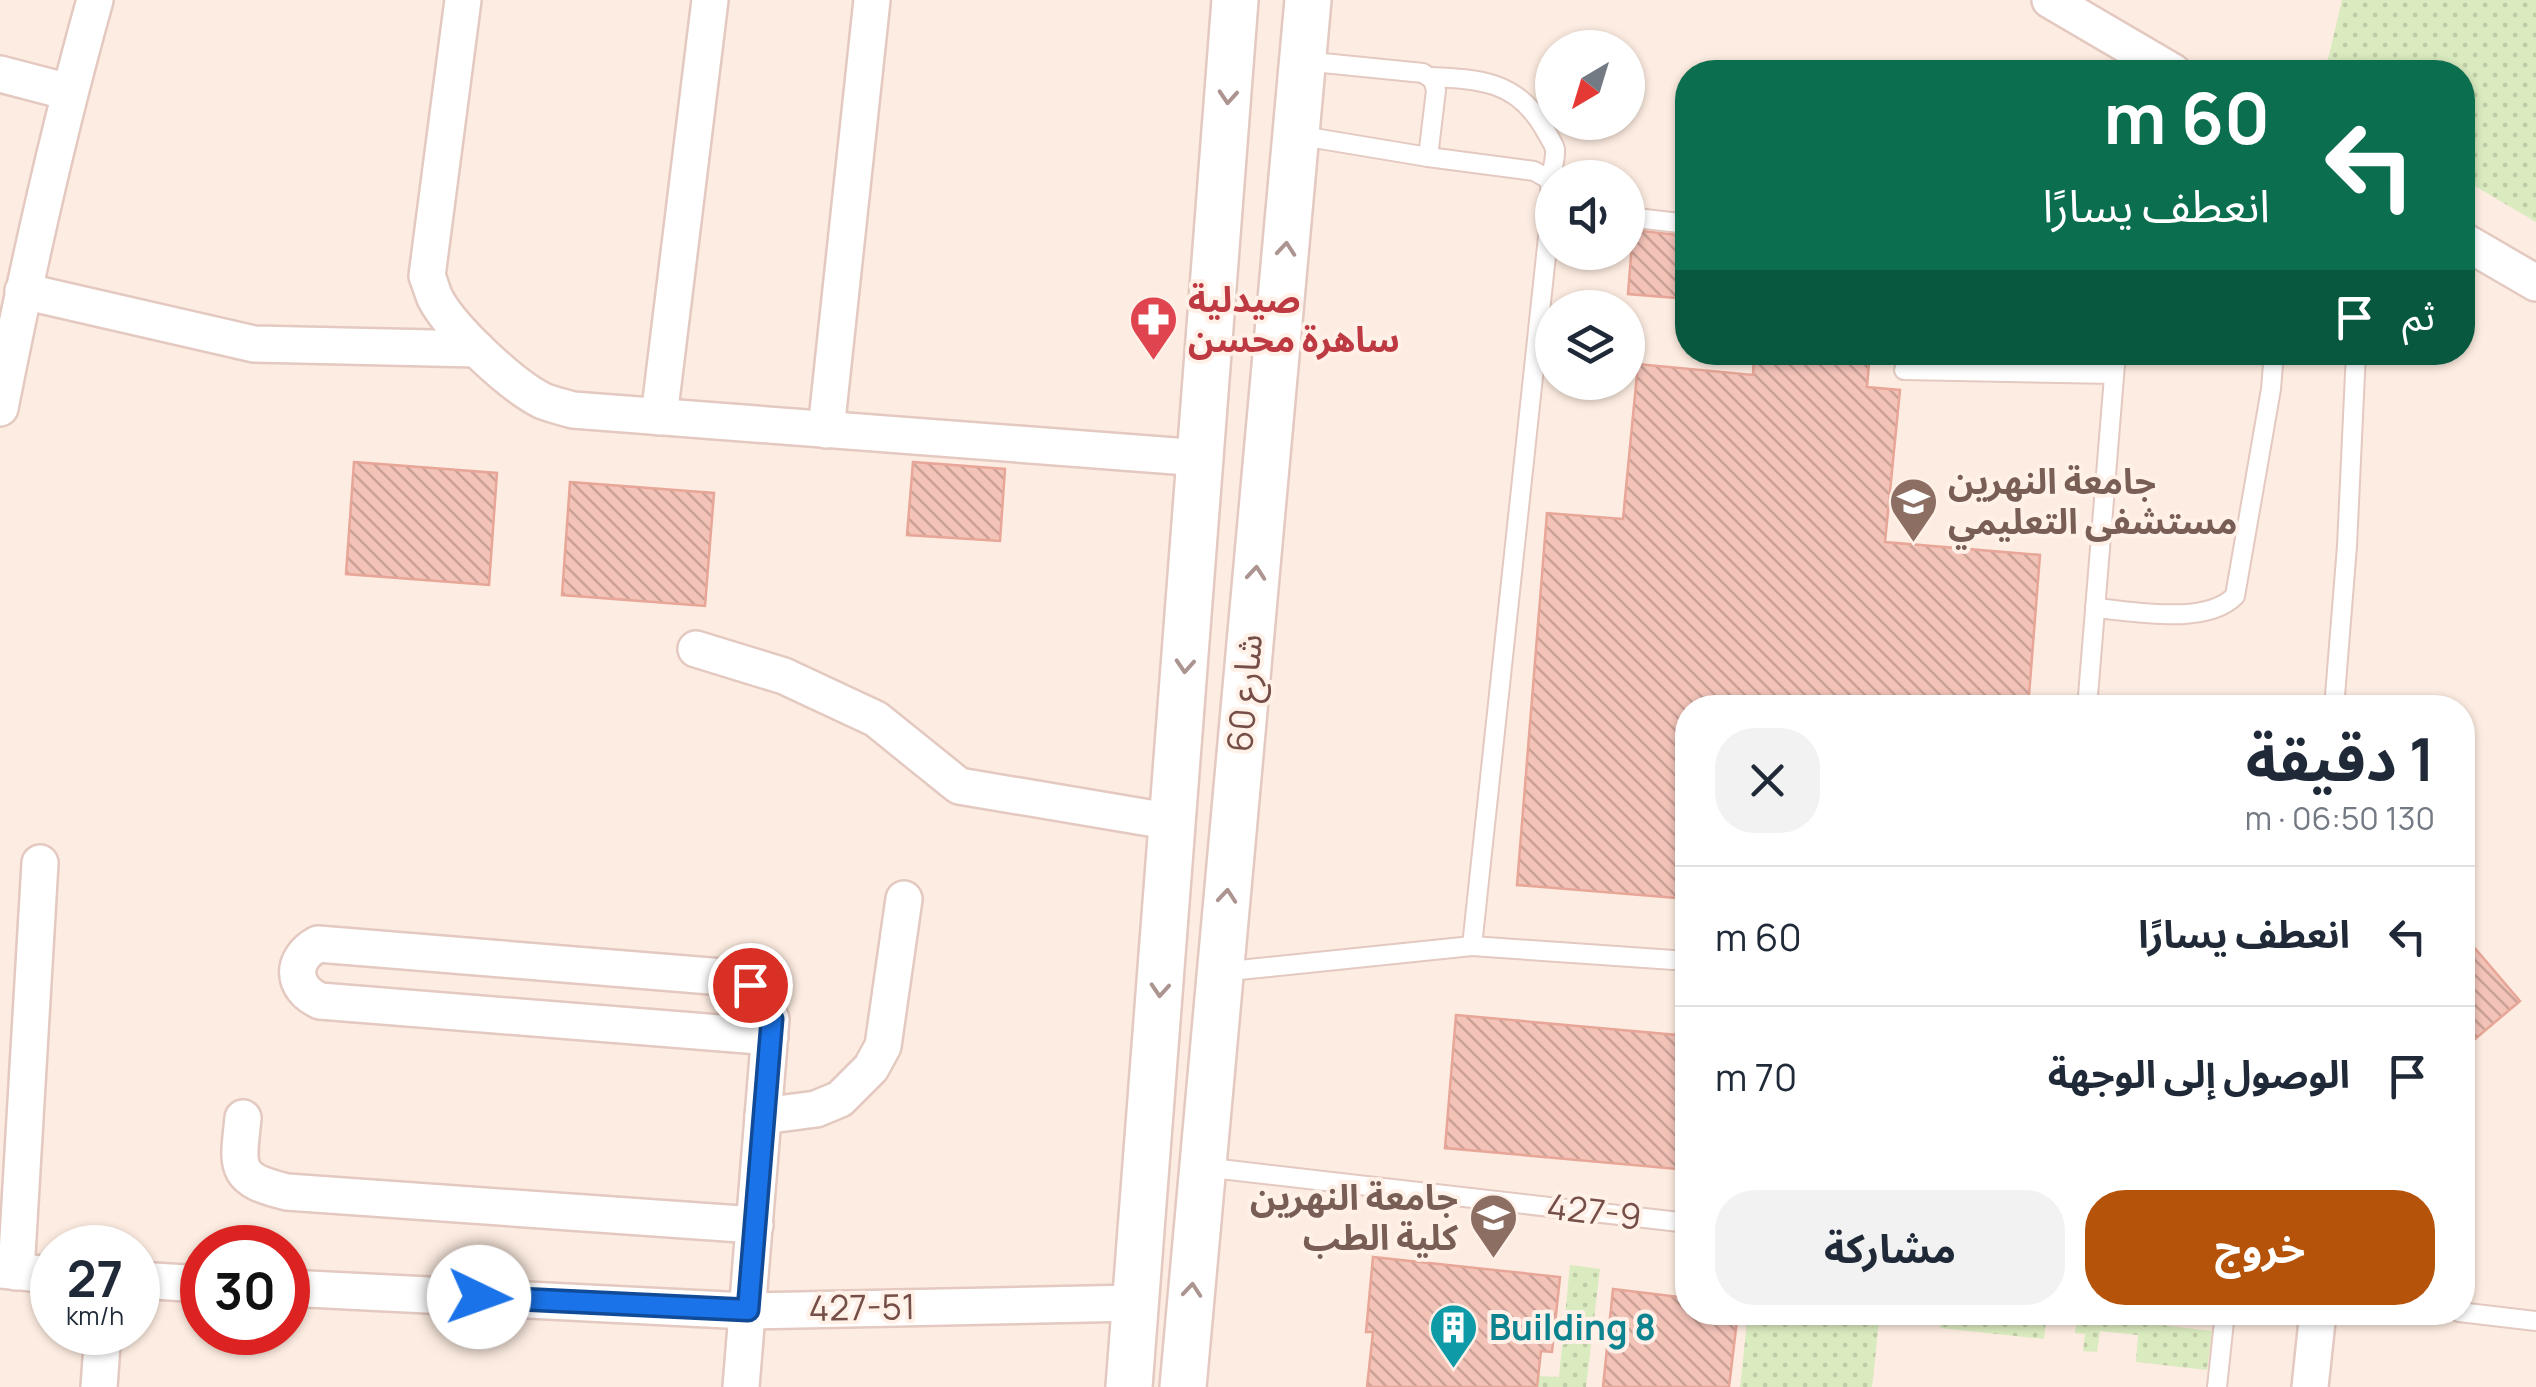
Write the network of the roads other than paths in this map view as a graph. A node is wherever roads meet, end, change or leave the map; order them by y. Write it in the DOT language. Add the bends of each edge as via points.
graph roads {
  1 [pos="94,0"];
  2 [pos="463,0"];
  3 [pos="710,0"];
  4 [pos="872,0"];
  5 [pos="1235,0"];
  6 [pos="1308,0"];
  7 [pos="2050,0"];
  8 [pos="2152,60"];
  9 [pos="1302,61"];
  10 [pos="0,74"];
  11 [pos="1430,77"];
  12 [pos="69,92"];
  13 [pos="1296,134"];
  14 [pos="1428,157"];
  15 [pos="1553,160"];
  16 [pos="1535,172"];
  17 [pos="1645,219"];
  18 [pos="1675,222"];
  19 [pos="2475,248"];
  20 [pos="1545,270"];
  21 [pos="2536,283"];
  22 [pos="23,291"];
  23 [pos="478,349"];
  24 [pos="2115,365"];
  25 [pos="2273,365"];
  26 [pos="2355,365"];
  27 [pos="1904,370"];
  28 [pos="2114,374"];
  29 [pos="0,408"];
  30 [pos="660,417"];
  31 [pos="826,430"];
  32 [pos="1200,458"];
  33 [pos="2095,608"];
  34 [pos="696,649"];
  35 [pos="2088,695"];
  36 [pos="2335,695"];
  37 [pos="1173,822"];
  38 [pos="40,862"];
  39 [pos="904,899"];
  40 [pos="1472,946"];
  41 [pos="1675,960"];
  42 [pos="1220,972"];
  43 [pos="770,1038"];
  44 [pos="764,1116"];
  45 [pos="243,1118"];
  46 [pos="12,1139"];
  47 [pos="1203,1166"];
  48 [pos="1675,1221"];
  49 [pos="754,1224"];
  50 [pos="8,1271"];
  51 [pos="310,1289"];
  52 [pos="1136,1303"];
  53 [pos="748,1310"];
  54 [pos="2475,1314"];
  55 [pos="2536,1322"];
  56 [pos="2224,1325"];
  57 [pos="2317,1325"];
  58 [pos="101,1355"];
  59 [pos="1188,1380"];
  60 [pos="99,1387"];
  61 [pos="741,1387"];
  62 [pos="1130,1387"];
  63 [pos="2217,1387"];
  64 [pos="2310,1387"];
  1 -- 12 [label="street"];
  2 -- 23 [label="street" via="427,276 446,315"];
  3 -- 30 [label="street"];
  4 -- 31 [label="street"];
  5 -- 32 [label="street, شارع 60, one-way"];
  6 -- 9 [label="street, شارع 60"];
  7 -- 8 [label="street"];
  9 -- 11 [label="lane"];
  9 -- 13 [label="street, شارع 60"];
  10 -- 12 [label="street"];
  11 -- 14 [label="lane" via="1436,90"];
  11 -- 15 [label="lane" via="1501,86 1520,96 1536,113"];
  12 -- 22 [label="street"];
  13 -- 14 [label="lane"];
  42 -- 13 [label="street, شارع 60, one-way"];
  14 -- 16 [label="lane"];
  17 -- 18 [label="lane"];
  19 -- 21 [label="street"];
  20 -- 40 [label="lane"];
  22 -- 23 [label="street" via="254,344"];
  22 -- 29 [label="street"];
  23 -- 30 [label="street" via="544,402"];
  24 -- 28 [label="lane"];
  25 -- 33 [label="lane" via="2235,596 2225,606 2182,614"];
  26 -- 36 [label="lane"];
  27 -- 28 [label="lane"];
  28 -- 33 [label="lane"];
  30 -- 31 [label="street"];
  31 -- 32 [label="street"];
  32 -- 37 [label="street, شارع 60, one-way"];
  33 -- 35 [label="lane"];
  34 -- 37 [label="street" via="784,676 876,720 959,786"];
  37 -- 52 [label="street, شارع 60, one-way"];
  38 -- 46 [label="street"];
  39 -- 44 [label="street" via="883,1046 871,1068 840,1099"];
  40 -- 41 [label="lane"];
  40 -- 42 [label="lane"];
  42 -- 47 [label="street, شارع 60"];
  43 -- 43 [label="street" via="772,1019 764,1003 736,978 318,944 298,964 298,981 320,1001"];
  43 -- 44 [label="street"];
  44 -- 49 [label="street"];
  45 -- 49 [label="street" via="239,1161 245,1174 287,1192"];
  46 -- 50 [label="street"];
  47 -- 48 [label="lane, 427-9"];
  59 -- 47 [label="street, شارع 60, one-way"];
  49 -- 53 [label="street"];
  51 -- 53 [label="street, 427-51"];
  52 -- 53 [label="street, 427-51"];
  52 -- 62 [label="street, شارع 60"];
  53 -- 61 [label="street"];
  54 -- 55 [label="lane"];
  56 -- 63 [label="lane"];
  57 -- 64 [label="street"];
  58 -- 60 [label="street"];
}
